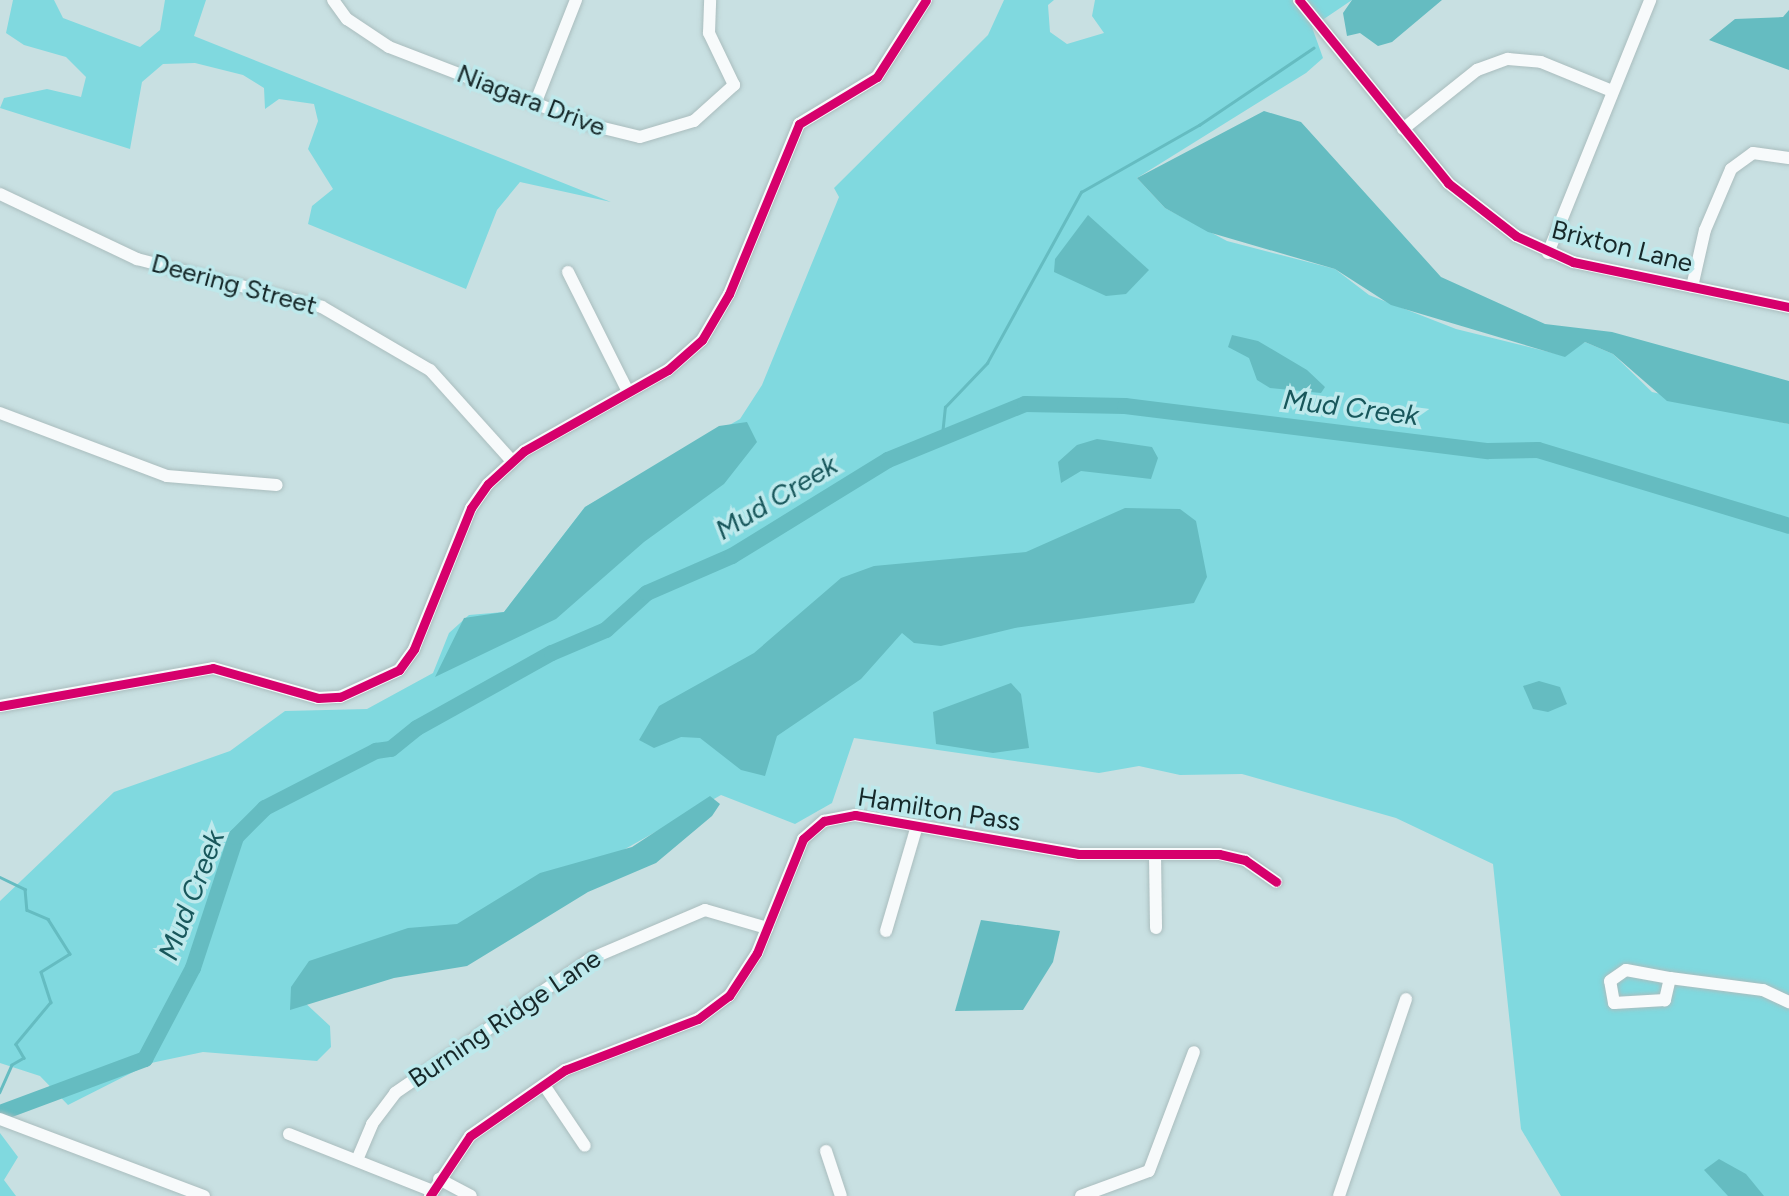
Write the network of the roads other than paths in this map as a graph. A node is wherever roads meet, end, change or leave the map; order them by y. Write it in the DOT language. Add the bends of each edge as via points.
graph roads {
  1 [pos="333,0"];
  2 [pos="576,0"];
  3 [pos="710,0"];
  4 [pos="926,0"];
  5 [pos="1299,0"];
  6 [pos="1650,0"];
  7 [pos="1612,90"];
  8 [pos="535,103"];
  9 [pos="1403,129"];
  10 [pos="1789,158"];
  11 [pos="0,194"];
  12 [pos="1548,253"];
  13 [pos="568,272"];
  14 [pos="1692,287"];
  15 [pos="1789,307"];
  16 [pos="628,392"];
  17 [pos="0,413"];
  18 [pos="511,460"];
  19 [pos="277,485"];
  20 [pos="0,705"];
  21 [pos="917,826"];
  22 [pos="1155,854"];
  23 [pos="1276,883"];
  24 [pos="767,928"];
  25 [pos="1156,928"];
  26 [pos="886,931"];
  27 [pos="1670,978"];
  28 [pos="1406,999"];
  29 [pos="1789,1002"];
  30 [pos="1194,1052"];
  31 [pos="544,1085"];
  32 [pos="0,1119"];
  33 [pos="289,1134"];
  34 [pos="585,1146"];
  35 [pos="826,1151"];
  36 [pos="357,1160"];
  37 [pos="439,1178"];
  38 [pos="431,1194"];
  39 [pos="204,1196"];
  40 [pos="471,1196"];
  41 [pos="841,1196"];
  42 [pos="1082,1196"];
  43 [pos="1339,1196"];
  1 -- 8 [label="street, Niagara Drive" via="346,19 389,47"];
  2 -- 8 [label="street"];
  3 -- 8 [label="street, Niagara Drive" via="709,33 734,85 694,121 640,137"];
  4 -- 16 [label="street" via="884,69 799,124 730,294 702,340 668,370"];
  5 -- 9 [label="street, Brixton Lane"];
  6 -- 7 [label="street"];
  7 -- 9 [label="street" via="1541,62 1507,59 1476,70"];
  7 -- 12 [label="street"];
  9 -- 12 [label="street, Brixton Lane" via="1466,202"];
  10 -- 14 [label="street" via="1753,153 1731,169 1705,230"];
  11 -- 18 [label="street, Deering Street" via="144,261 322,307 430,370"];
  12 -- 14 [label="street, Brixton Lane"];
  13 -- 16 [label="street"];
  14 -- 15 [label="street, Brixton Lane"];
  16 -- 18 [label="street"];
  17 -- 19 [label="street" via="167,476"];
  18 -- 20 [label="street" via="471,508 410,656 367,690 318,698 213,668"];
  21 -- 22 [label="street, Hamilton Pass" via="1079,854"];
  21 -- 24 [label="street, Hamilton Pass" via="855,815 813,828 796,851"];
  21 -- 26 [label="street"];
  22 -- 23 [label="street, Hamilton Pass" via="1233,856"];
  22 -- 25 [label="street"];
  24 -- 31 [label="street, Hamilton Pass" via="741,982 715,1007 587,1058"];
  24 -- 36 [label="street, Burning Ridge Lane" via="705,911 590,958 395,1093 372,1124"];
  27 -- 27 [label="street" via="1621,970 1610,981 1610,994 1619,1005 1661,1003"];
  27 -- 29 [label="street" via="1763,990"];
  28 -- 43 [label="street"];
  30 -- 42 [label="street" via="1149,1171"];
  31 -- 34 [label="street"];
  31 -- 37 [label="street, Hamilton Pass" via="470,1136"];
  32 -- 39 [label="street"];
  33 -- 36 [label="street"];
  35 -- 41 [label="street"];
  36 -- 38 [label="street"];
  37 -- 38 [label="street, Hamilton Pass"];
  37 -- 40 [label="street"];
}
